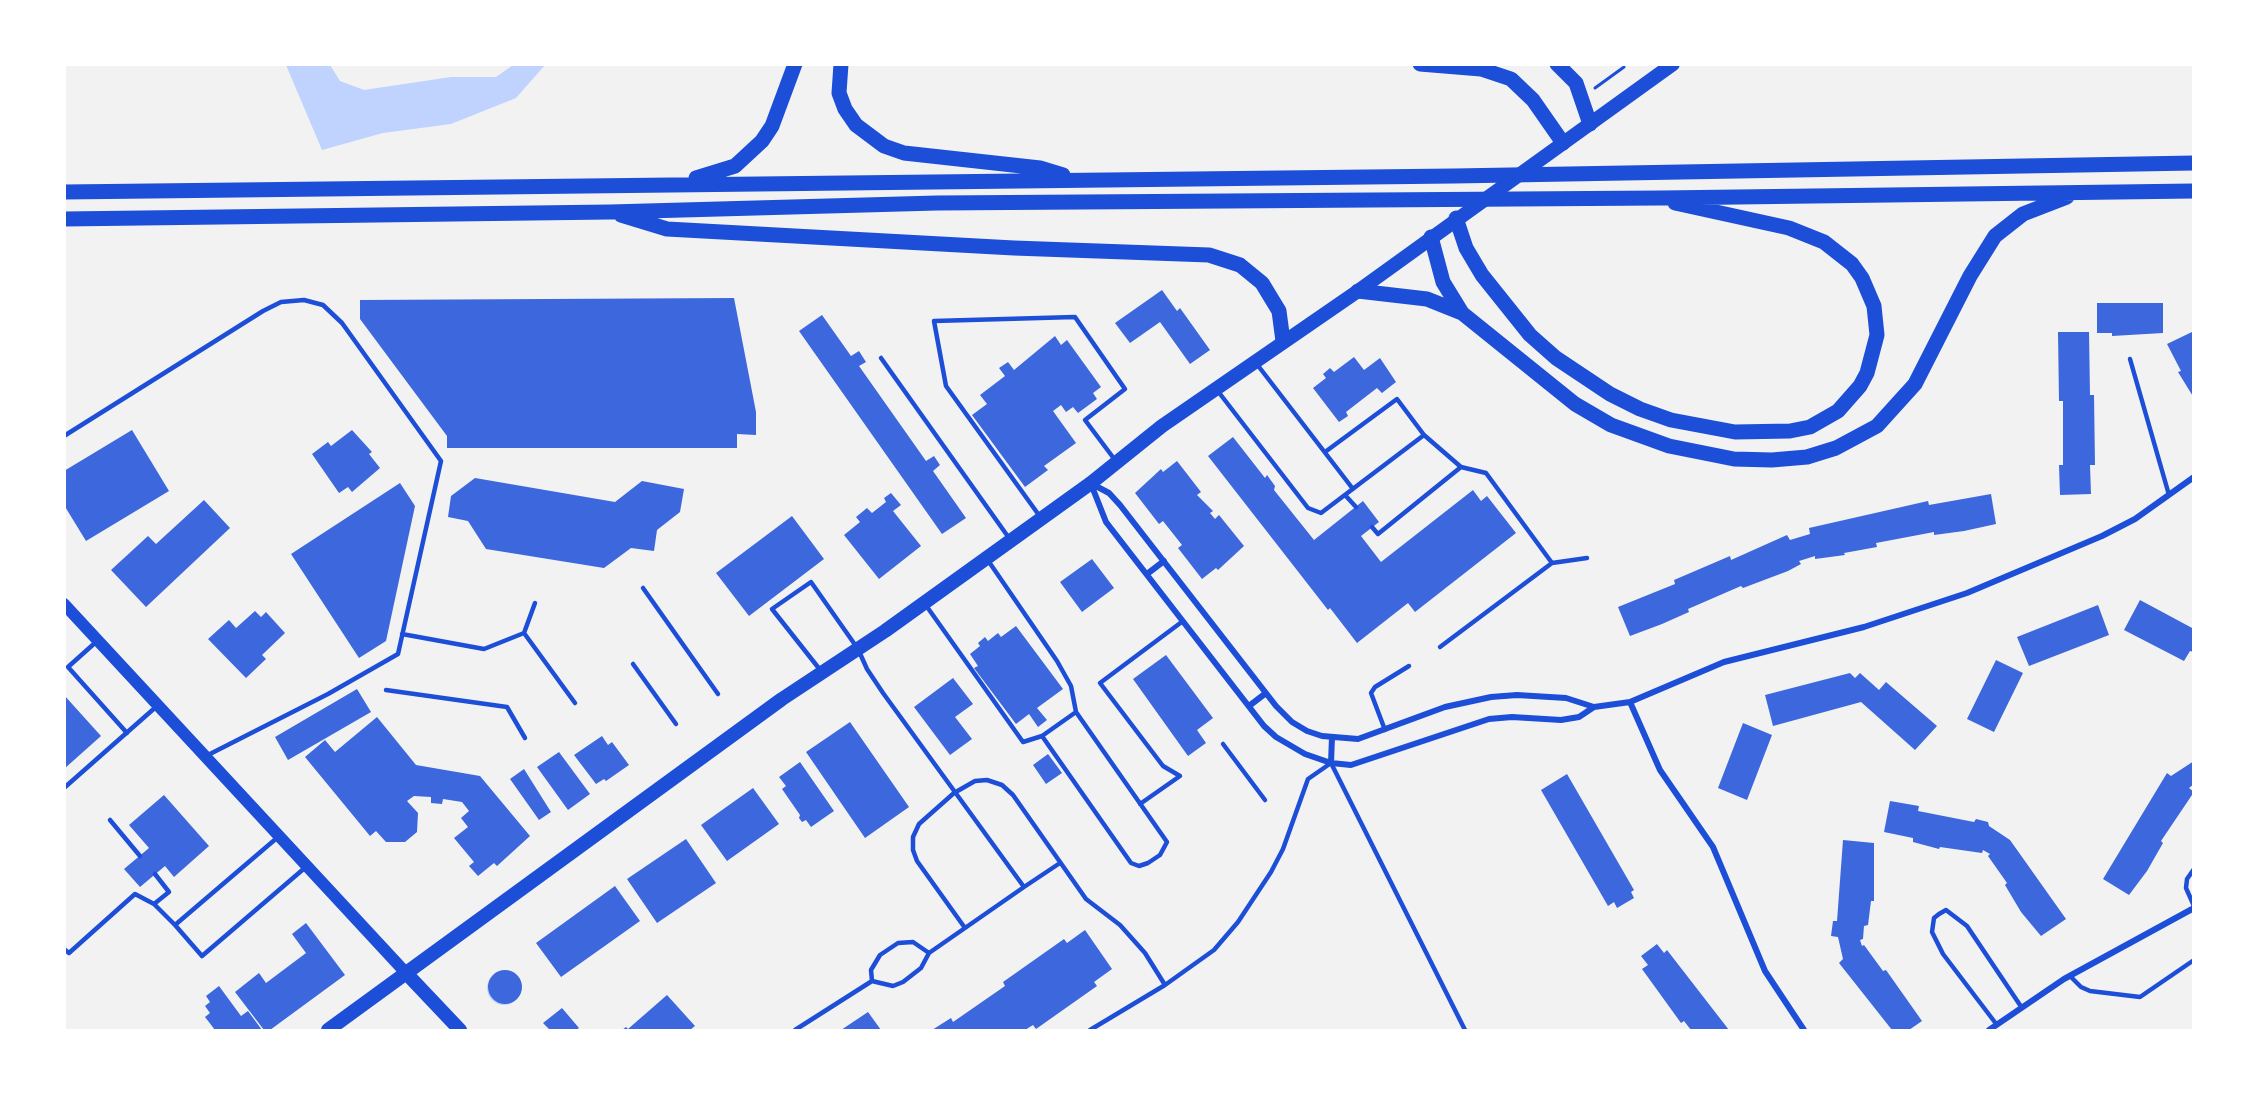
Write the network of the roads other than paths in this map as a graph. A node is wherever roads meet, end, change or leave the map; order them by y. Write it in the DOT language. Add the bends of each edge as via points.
graph roads {
  1 [pos="795,64"];
  2 [pos="841,64"];
  3 [pos="1420,64"];
  4 [pos="1557,64"];
  5 [pos="1673,64"];
  6 [pos="1590,124"];
  7 [pos="1563,143"];
  8 [pos="2193,164"];
  9 [pos="1081,180"];
  10 [pos="666,185"];
  11 [pos="2193,191"];
  12 [pos="64,192"];
  13 [pos="2078,193"];
  14 [pos="1661,198"];
  15 [pos="610,212"];
  16 [pos="1456,218"];
  17 [pos="64,219"];
  18 [pos="1431,237"];
  19 [pos="1358,291"];
  20 [pos="1462,313"];
  21 [pos="1283,341"];
  22 [pos="880,358"];
  23 [pos="2130,359"];
  24 [pos="1255,361"];
  25 [pos="1216,388"];
  26 [pos="1424,435"];
  27 [pos="64,436"];
  28 [pos="1325,452"];
  29 [pos="1116,462"];
  30 [pos="1461,466"];
  31 [pos="2193,477"];
  32 [pos="1091,483"];
  33 [pos="1353,489"];
  34 [pos="1345,495"];
  35 [pos="2169,495"];
  36 [pos="1356,507"];
  37 [pos="1041,518"];
  38 [pos="1372,527"];
  39 [pos="1010,540"];
  40 [pos="986,558"];
  41 [pos="1587,558"];
  42 [pos="1164,561"];
  43 [pos="1552,563"];
  44 [pos="1147,574"];
  45 [pos="643,588"];
  46 [pos="924,602"];
  47 [pos="535,603"];
  48 [pos="66,608"];
  49 [pos="1183,621"];
  50 [pos="524,633"];
  51 [pos="402,634"];
  52 [pos="98,640"];
  53 [pos="1440,647"];
  54 [pos="858,649"];
  55 [pos="633,664"];
  56 [pos="1409,666"];
  57 [pos="822,673"];
  58 [pos="386,690"];
  59 [pos="1266,693"];
  60 [pos="717,694"];
  61 [pos="1630,702"];
  62 [pos="575,704"];
  63 [pos="158,705"];
  64 [pos="1249,706"];
  65 [pos="1594,707"];
  66 [pos="1077,712"];
  67 [pos="676,724"];
  68 [pos="1385,730"];
  69 [pos="127,733"];
  70 [pos="1042,736"];
  71 [pos="1332,737"];
  72 [pos="525,738"];
  73 [pos="1223,744"];
  74 [pos="205,756"];
  75 [pos="1331,763"];
  76 [pos="64,788"];
  77 [pos="954,793"];
  78 [pos="1265,800"];
  79 [pos="1140,804"];
  80 [pos="110,820"];
  81 [pos="280,835"];
  82 [pos="140,856"];
  83 [pos="1060,863"];
  84 [pos="308,865"];
  85 [pos="2193,869"];
  86 [pos="155,874"];
  87 [pos="1024,887"];
  88 [pos="154,904"];
  89 [pos="2193,907"];
  90 [pos="175,925"];
  91 [pos="965,928"];
  92 [pos="64,949"];
  93 [pos="930,953"];
  94 [pos="2193,960"];
  95 [pos="406,973"];
  96 [pos="2070,976"];
  97 [pos="872,981"];
  98 [pos="1165,985"];
  99 [pos="2022,1008"];
  100 [pos="1997,1025"];
  101 [pos="1464,1028"];
  102 [pos="328,1030"];
  103 [pos="460,1030"];
  104 [pos="795,1030"];
  105 [pos="1090,1030"];
  106 [pos="1459,1030"];
  107 [pos="1804,1030"];
  108 [pos="1989,1030"];
  1 -- 10 [label="highway" via="772,126 748,156 716,174"];
  2 -- 9 [label="highway" via="839,93 845,109 856,125 884,146 939,158 1040,168"];
  3 -- 7 [label="highway" via="1481,69 1511,79 1533,100"];
  4 -- 6 [label="highway" via="1576,83"];
  5 -- 6 [label="main road"];
  6 -- 7 [label="main road"];
  7 -- 16 [label="main road"];
  8 -- 9 [label="highway"];
  9 -- 10 [label="highway"];
  10 -- 12 [label="highway"];
  11 -- 13 [label="highway"];
  13 -- 14 [label="highway"];
  13 -- 20 [label="highway" via="2023,214 1995,236 1915,384 1890,414 1852,440 1807,457 1734,459 1634,435 1556,391"];
  14 -- 15 [label="highway" via="937,202"];
  14 -- 16 [label="highway" via="1707,212 1790,228 1824,242 1852,264 1874,306 1877,335 1868,373 1838,411 1810,427 1735,432 1671,420 1620,399 1583,378 1530,335 1471,257"];
  15 -- 17 [label="highway"];
  15 -- 21 [label="highway" via="667,229 1209,255 1240,265 1262,283 1279,311"];
  16 -- 18 [label="main road"];
  18 -- 19 [label="main road"];
  18 -- 20 [label="highway" via="1443,282"];
  19 -- 20 [label="highway" via="1427,299"];
  19 -- 21 [label="main road"];
  21 -- 24 [label="main road"];
  22 -- 39 [label="lane"];
  23 -- 35 [label="lane"];
  24 -- 25 [label="main road"];
  24 -- 28 [label="lane"];
  25 -- 29 [label="main road"];
  25 -- 34 [label="lane" via="1308,508 1321,513"];
  26 -- 28 [label="lane" via="1397,399"];
  26 -- 30 [label="lane"];
  26 -- 33 [label="lane"];
  27 -- 51 [label="lane" via="281,302 304,300 324,305 342,323 441,461"];
  28 -- 33 [label="lane"];
  29 -- 32 [label="main road"];
  29 -- 37 [label="lane" via="1085,420 1125,389 1075,317 934,321 946,386"];
  30 -- 38 [label="lane" via="1378,534"];
  30 -- 43 [label="lane" via="1486,473"];
  31 -- 35 [label="street"];
  32 -- 37 [label="main road"];
  32 -- 42 [label="street" via="1112,496"];
  32 -- 44 [label="street" via="1106,522"];
  33 -- 34 [label="lane"];
  34 -- 36 [label="lane"];
  35 -- 61 [label="street" via="2102,536 1967,593 1864,627 1724,662"];
  37 -- 39 [label="main road"];
  39 -- 40 [label="main road"];
  40 -- 46 [label="main road"];
  40 -- 66 [label="lane" via="1057,661 1071,686"];
  41 -- 43 [label="lane"];
  42 -- 44 [label="street"];
  42 -- 59 [label="street"];
  43 -- 53 [label="lane"];
  44 -- 49 [label="street"];
  45 -- 60 [label="lane"];
  46 -- 54 [label="main road"];
  46 -- 70 [label="lane" via="1023,742"];
  47 -- 50 [label="lane"];
  48 -- 52 [label="main road"];
  49 -- 64 [label="street"];
  49 -- 79 [label="lane" via="1100,683 1163,766 1180,776"];
  50 -- 51 [label="lane" via="484,649"];
  50 -- 62 [label="lane"];
  51 -- 74 [label="lane" via="398,654"];
  52 -- 63 [label="main road"];
  52 -- 69 [label="lane" via="68,667"];
  54 -- 57 [label="main road"];
  54 -- 57 [label="lane" via="811,582 772,609"];
  54 -- 77 [label="lane" via="867,669"];
  55 -- 67 [label="lane"];
  56 -- 68 [label="lane" via="1371,693"];
  57 -- 95 [label="main road"];
  58 -- 72 [label="lane" via="507,707"];
  59 -- 64 [label="street"];
  59 -- 71 [label="street" via="1292,722 1307,731"];
  61 -- 65 [label="street"];
  61 -- 107 [label="street" via="1660,770 1713,847 1765,971"];
  63 -- 69 [label="lane"];
  63 -- 74 [label="main road"];
  64 -- 75 [label="street" via="1276,737"];
  65 -- 68 [label="street" via="1566,698 1491,697 1445,707"];
  65 -- 75 [label="street" via="1579,717 1561,720 1489,720 1369,761 1351,765"];
  66 -- 70 [label="lane"];
  66 -- 79 [label="lane"];
  68 -- 71 [label="street" via="1358,739"];
  69 -- 76 [label="lane"];
  70 -- 79 [label="lane" via="1131,864 1139,866 1160,855 1167,842"];
  71 -- 75 [label="street"];
  73 -- 78 [label="lane"];
  74 -- 81 [label="main road"];
  75 -- 98 [label="lane" via="1308,779 1283,849 1238,922 1214,950"];
  75 -- 101 [label="lane"];
  77 -- 83 [label="lane" via="975,781 1002,785"];
  77 -- 87 [label="lane"];
  77 -- 91 [label="lane" via="919,824 912,850"];
  80 -- 82 [label="lane"];
  81 -- 84 [label="main road"];
  81 -- 90 [label="lane"];
  83 -- 87 [label="lane"];
  83 -- 98 [label="lane" via="1086,898 1120,925 1145,953"];
  84 -- 90 [label="lane" via="202,956"];
  84 -- 95 [label="main road"];
  85 -- 89 [label="lane" via="2186,888"];
  86 -- 88 [label="lane" via="169,892"];
  87 -- 91 [label="lane"];
  88 -- 90 [label="lane"];
  88 -- 92 [label="lane" via="135,894 69,953"];
  89 -- 96 [label="street"];
  91 -- 93 [label="lane"];
  93 -- 97 [label="lane" via="921,968 893,986"];
  93 -- 97 [label="lane" via="913,942 898,944 880,955 871,970"];
  94 -- 96 [label="lane" via="2140,997 2090,991"];
  95 -- 102 [label="main road"];
  95 -- 103 [label="main road"];
  96 -- 99 [label="street"];
  97 -- 104 [label="lane"];
  98 -- 105 [label="lane"];
  99 -- 100 [label="street"];
  99 -- 100 [label="lane" via="1967,926 1947,910 1939,914 1934,918 1932,932 1943,954"];
  100 -- 108 [label="street"];
  101 -- 106 [label="lane"];
}
